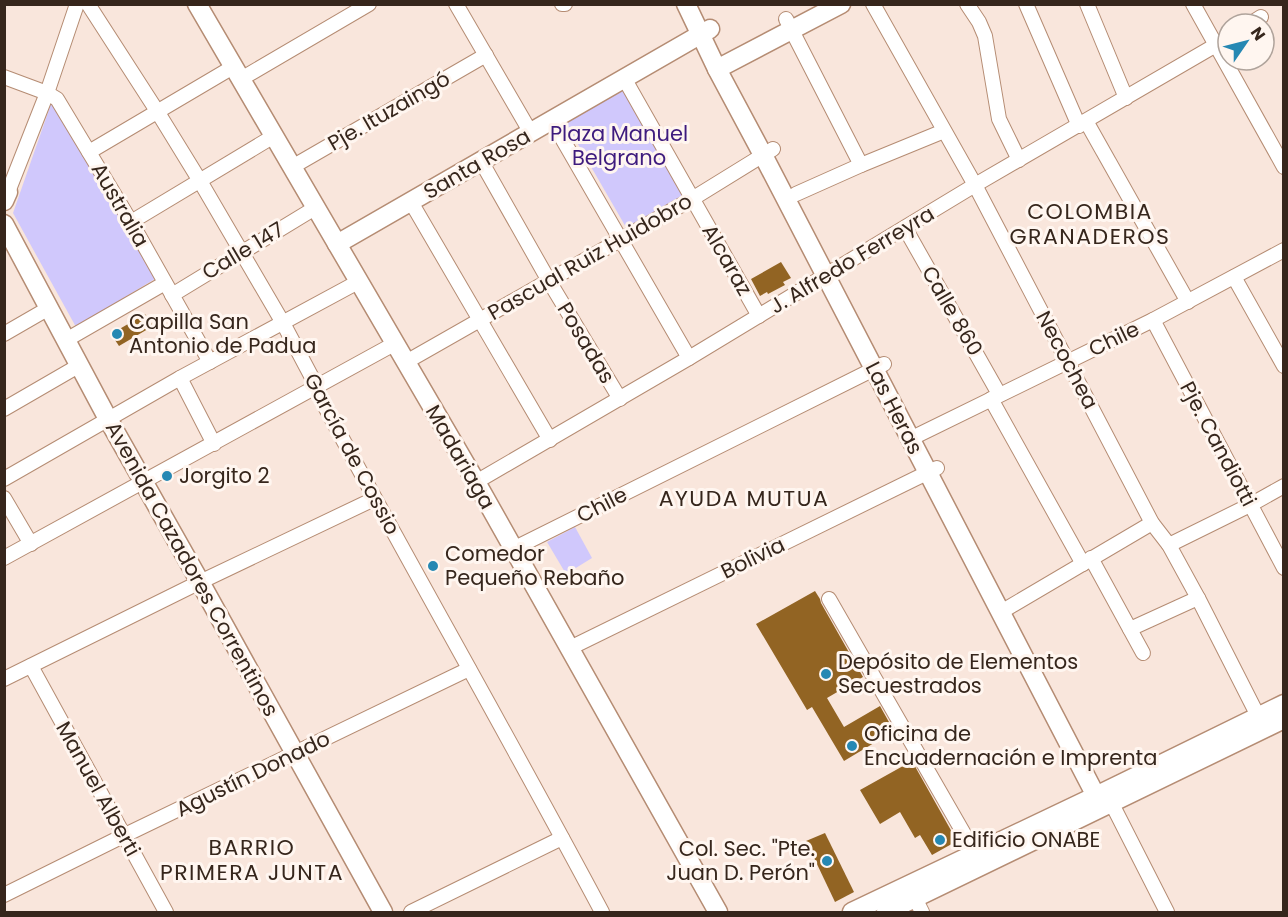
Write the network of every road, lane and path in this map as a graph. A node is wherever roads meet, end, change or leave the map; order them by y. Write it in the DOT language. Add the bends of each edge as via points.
graph roads {
  1 [pos="77,4"];
  2 [pos="88,4"];
  3 [pos="197,4"];
  4 [pos="369,4"];
  5 [pos="456,4"];
  6 [pos="686,4"];
  7 [pos="698,4"];
  8 [pos="814,4"];
  9 [pos="842,4"];
  10 [pos="873,4"];
  11 [pos="967,4"];
  12 [pos="1026,4"];
  13 [pos="1087,4"];
  14 [pos="1194,4"];
  15 [pos="789,24"];
  16 [pos="705,32"];
  17 [pos="1216,46"];
  18 [pos="486,55"];
  19 [pos="720,60"];
  20 [pos="1231,72"];
  21 [pos="237,73"];
  22 [pos="4,77"];
  23 [pos="624,78"];
  24 [pos="47,93"];
  25 [pos="1126,98"];
  26 [pos="157,111"];
  27 [pos="552,121"];
  28 [pos="1082,124"];
  29 [pos="944,131"];
  30 [pos="531,133"];
  31 [pos="274,136"];
  32 [pos="89,152"];
  33 [pos="768,152"];
  34 [pos="1019,160"];
  35 [pos="481,161"];
  36 [pos="861,165"];
  37 [pos="292,167"];
  38 [pos="1284,167"];
  39 [pos="200,181"];
  40 [pos="975,185"];
  41 [pos="796,194"];
  42 [pos="6,195"];
  43 [pos="692,199"];
  44 [pos="411,202"];
  45 [pos="315,208"];
  46 [pos="131,222"];
  47 [pos="4,224"];
  48 [pos="905,228"];
  49 [pos="620,240"];
  50 [pos="337,244"];
  51 [pos="1284,250"];
  52 [pos="241,252"];
  53 [pos="830,272"];
  54 [pos="1234,277"];
  55 [pos="549,281"];
  56 [pos="358,282"];
  57 [pos="168,289"];
  58 [pos="1188,302"];
  59 [pos="50,308"];
  60 [pos="759,316"];
  61 [pos="1153,320"];
  62 [pos="480,321"];
  63 [pos="283,323"];
  64 [pos="4,334"];
  65 [pos="66,340"];
  66 [pos="394,344"];
  67 [pos="689,358"];
  68 [pos="1068,361"];
  69 [pos="210,362"];
  70 [pos="406,362"];
  71 [pos="80,365"];
  72 [pos="879,366"];
  73 [pos="1284,366"];
  74 [pos="180,378"];
  75 [pos="317,387"];
  76 [pos="995,396"];
  77 [pos="620,399"];
  78 [pos="4,409"];
  79 [pos="108,419"];
  80 [pos="915,437"];
  81 [pos="550,440"];
  82 [pos="214,444"];
  83 [pos="932,470"];
  84 [pos="4,479"];
  85 [pos="143,482"];
  86 [pos="476,482"];
  87 [pos="1284,486"];
  88 [pos="4,498"];
  89 [pos="374,499"];
  90 [pos="1250,505"];
  91 [pos="1152,523"];
  92 [pos="31,544"];
  93 [pos="1169,545"];
  94 [pos="513,549"];
  95 [pos="4,558"];
  96 [pos="1087,561"];
  97 [pos="1284,568"];
  98 [pos="200,582"];
  99 [pos="1198,598"];
  100 [pos="829,599"];
  101 [pos="1005,609"];
  102 [pos="1130,629"];
  103 [pos="570,648"];
  104 [pos="1143,653"];
  105 [pos="31,666"];
  106 [pos="469,669"];
  107 [pos="4,679"];
  108 [pos="1258,717"];
  109 [pos="1283,718"];
  110 [pos="295,754"];
  111 [pos="1104,797"];
  112 [pos="123,836"];
  113 [pos="562,838"];
  114 [pos="975,853"];
  115 [pos="4,895"];
  116 [pos="915,899"];
  117 [pos="166,912"];
  118 [pos="383,912"];
  119 [pos="411,912"];
  120 [pos="602,912"];
  121 [pos="718,912"];
  122 [pos="852,912"];
  123 [pos="886,912"];
  124 [pos="1167,912"];
  1 -- 24 [label="street"];
  2 -- 26 [label="street, García de Cossio"];
  3 -- 21 [label="street, Madariaga"];
  4 -- 21 [label="street"];
  5 -- 18 [label="street"];
  6 -- 16 [label="street, Las Heras"];
  7 -- 16 [label="street, Las Heras"];
  8 -- 15 [label="street"];
  9 -- 15 [label="street"];
  10 -- 29 [label="street, Necochea"];
  11 -- 34 [label="street" via="985,36 999,119"];
  12 -- 28 [label="street"];
  13 -- 25 [label="street"];
  14 -- 17 [label="street"];
  15 -- 19 [label="street"];
  15 -- 36 [label="street"];
  16 -- 19 [label="street, Las Heras"];
  16 -- 23 [label="street, Santa Rosa"];
  17 -- 25 [label="street, J. Alfredo Ferreyra"];
  18 -- 30 [label="street"];
  18 -- 37 [label="street, Pje. Ituzaingó"];
  19 -- 33 [label="street, Las Heras"];
  20 -- 38 [label="street"];
  21 -- 26 [label="street"];
  21 -- 31 [label="street, Madariaga"];
  22 -- 24 [label="street, Australia"];
  23 -- 27 [label="street, Santa Rosa"];
  23 -- 43 [label="street, Alcaraz"];
  24 -- 32 [label="street, Australia" via="57,99"];
  24 -- 42 [label="street"];
  25 -- 28 [label="street, J. Alfredo Ferreyra"];
  26 -- 32 [label="street"];
  26 -- 39 [label="street, García de Cossio"];
  27 -- 30 [label="street, Santa Rosa"];
  27 -- 49 [label="street"];
  28 -- 34 [label="street, J. Alfredo Ferreyra"];
  28 -- 58 [label="street"];
  29 -- 36 [label="street"];
  29 -- 40 [label="street, Necochea"];
  30 -- 35 [label="street, Santa Rosa"];
  31 -- 37 [label="street, Madariaga"];
  31 -- 39 [label="street"];
  32 -- 46 [label="street, Australia"];
  33 -- 41 [label="street, Las Heras"];
  33 -- 43 [label="street, Pascual Ruiz Huidobro"];
  33 -- 53 [label="street, Las Heras"];
  34 -- 40 [label="street, J. Alfredo Ferreyra"];
  35 -- 44 [label="street, Santa Rosa"];
  35 -- 55 [label="street, Posadas"];
  36 -- 41 [label="street"];
  37 -- 45 [label="street, Madariaga"];
  39 -- 46 [label="street"];
  39 -- 52 [label="street, García de Cossio"];
  40 -- 48 [label="street, J. Alfredo Ferreyra"];
  40 -- 68 [label="street, Necochea"];
  41 -- 53 [label="street, Las Heras"];
  43 -- 49 [label="street, Pascual Ruiz Huidobro"];
  43 -- 60 [label="street, Alcaraz"];
  44 -- 50 [label="street, Santa Rosa"];
  44 -- 62 [label="street"];
  45 -- 50 [label="street, Madariaga"];
  45 -- 52 [label="street, Calle 147"];
  46 -- 57 [label="street, Australia"];
  47 -- 59 [label="street, Avenida Cazadores Correntinos"];
  48 -- 53 [label="street, J. Alfredo Ferreyra"];
  48 -- 76 [label="street, Calle 860"];
  49 -- 55 [label="street, Pascual Ruiz Huidobro"];
  49 -- 67 [label="street"];
  50 -- 56 [label="street, Madariaga"];
  51 -- 54 [label="street, Chile"];
  52 -- 57 [label="street, Calle 147"];
  52 -- 63 [label="street, García de Cossio"];
  53 -- 60 [label="street, J. Alfredo Ferreyra"];
  53 -- 72 [label="street, Las Heras"];
  54 -- 58 [label="street, Chile"];
  54 -- 73 [label="street"];
  55 -- 62 [label="street, Pascual Ruiz Huidobro"];
  55 -- 77 [label="street, Posadas"];
  56 -- 63 [label="street"];
  56 -- 66 [label="street, Madariaga"];
  57 -- 65 [label="street, Calle 147"];
  57 -- 69 [label="street, Australia"];
  58 -- 61 [label="street, Chile"];
  59 -- 64 [label="street"];
  59 -- 65 [label="street, Avenida Cazadores Correntinos"];
  60 -- 67 [label="street, J. Alfredo Ferreyra"];
  61 -- 68 [label="street, Chile"];
  61 -- 90 [label="street, Pje. Candiotti"];
  62 -- 70 [label="street, Pascual Ruiz Huidobro"];
  62 -- 81 [label="street"];
  63 -- 69 [label="street"];
  63 -- 75 [label="street, García de Cossio"];
  65 -- 71 [label="street, Avenida Cazadores Correntinos"];
  66 -- 70 [label="street, Madariaga"];
  66 -- 75 [label="street"];
  67 -- 77 [label="street, J. Alfredo Ferreyra"];
  68 -- 76 [label="street, Chile"];
  68 -- 91 [label="street, Necochea"];
  69 -- 74 [label="street"];
  70 -- 86 [label="street, Madariaga"];
  71 -- 78 [label="street"];
  71 -- 79 [label="street, Avenida Cazadores Correntinos"];
  72 -- 80 [label="street, Las Heras"];
  72 -- 94 [label="street, Chile"];
  74 -- 79 [label="street"];
  74 -- 82 [label="street"];
  75 -- 82 [label="street"];
  75 -- 89 [label="street, García de Cossio"];
  76 -- 80 [label="street, Chile"];
  76 -- 96 [label="street, Calle 860"];
  77 -- 81 [label="street, J. Alfredo Ferreyra"];
  79 -- 84 [label="street"];
  79 -- 85 [label="street, Avenida Cazadores Correntinos"];
  80 -- 83 [label="street, Las Heras"];
  81 -- 86 [label="street, J. Alfredo Ferreyra"];
  82 -- 85 [label="street"];
  83 -- 101 [label="street, Las Heras"];
  83 -- 103 [label="street, Bolivia"];
  85 -- 92 [label="street"];
  85 -- 98 [label="street, Avenida Cazadores Correntinos"];
  86 -- 94 [label="street, Madariaga"];
  87 -- 90 [label="street"];
  88 -- 92 [label="street"];
  89 -- 98 [label="street"];
  89 -- 106 [label="street, García de Cossio"];
  90 -- 93 [label="street"];
  90 -- 97 [label="street, Pje. Candiotti"];
  91 -- 93 [label="street, Necochea"];
  91 -- 96 [label="street"];
  92 -- 95 [label="street"];
  93 -- 99 [label="street, Necochea"];
  94 -- 103 [label="street, Madariaga"];
  96 -- 101 [label="street"];
  96 -- 102 [label="street, Calle 860"];
  98 -- 105 [label="street"];
  98 -- 110 [label="street, Avenida Cazadores Correntinos"];
  99 -- 102 [label="street"];
  99 -- 108 [label="street, Necochea"];
  100 -- 114 [label="street"];
  101 -- 111 [label="street, Las Heras"];
  102 -- 104 [label="street, Calle 860"];
  103 -- 121 [label="street, Madariaga"];
  105 -- 107 [label="street"];
  105 -- 112 [label="street, Manuel Alberti"];
  106 -- 110 [label="street, Agustín Donado"];
  106 -- 113 [label="street, García de Cossio"];
  108 -- 109 [label="street"];
  108 -- 111 [label="street"];
  109 -- 111 [label="street"];
  110 -- 112 [label="street, Agustín Donado"];
  110 -- 118 [label="street, Avenida Cazadores Correntinos"];
  111 -- 114 [label="street"];
  111 -- 116 [label="street"];
  111 -- 124 [label="street, Las Heras"];
  112 -- 115 [label="street, Agustín Donado"];
  112 -- 117 [label="street, Manuel Alberti"];
  113 -- 119 [label="street"];
  113 -- 120 [label="street, García de Cossio"];
  114 -- 116 [label="street"];
  116 -- 122 [label="street"];
  116 -- 123 [label="street"];
}
